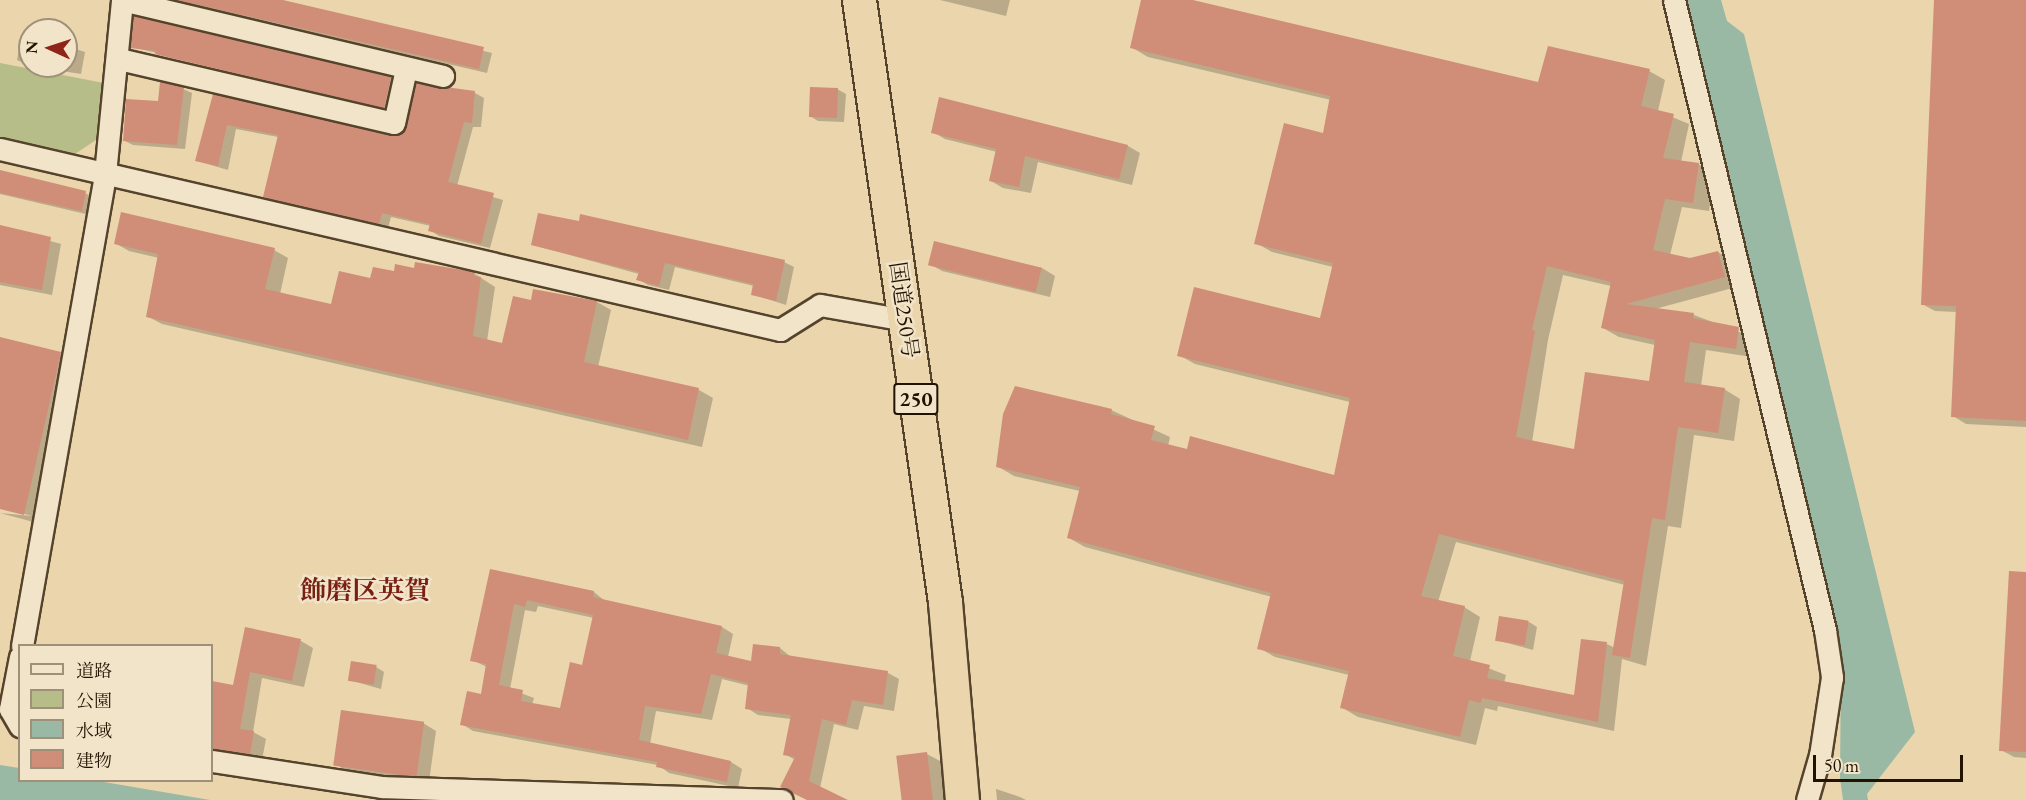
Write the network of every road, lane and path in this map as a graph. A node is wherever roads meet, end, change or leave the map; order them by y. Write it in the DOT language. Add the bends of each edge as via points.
graph roads {
  1 [pos="122,0"];
  2 [pos="859,0"];
  3 [pos="1674,0"];
  4 [pos="119,59"];
  5 [pos="406,69"];
  6 [pos="443,76"];
  7 [pos="0,149"];
  8 [pos="105,174"];
  9 [pos="905,320"];
  10 [pos="22,644"];
  11 [pos="18,667"];
  12 [pos="18,722"];
  13 [pos="213,760"];
  14 [pos="782,800"];
  15 [pos="962,800"];
  16 [pos="1807,800"];
  1 -- 4 [label="street"];
  1 -- 5 [label="street"];
  2 -- 9 [label="highway, 国道250号 / 250"];
  3 -- 16 [label="street" via="1825,630 1832,677 1820,755"];
  4 -- 5 [label="street" via="394,123"];
  4 -- 8 [label="street"];
  5 -- 6 [label="street"];
  7 -- 8 [label="street"];
  8 -- 9 [label="street" via="780,330 820,305"];
  8 -- 10 [label="street"];
  9 -- 15 [label="highway, 国道250号 / 250" via="945,602"];
  11 -- 12 [label="street" via="10,708"];
  13 -- 14 [label="street" via="382,787"];
}
